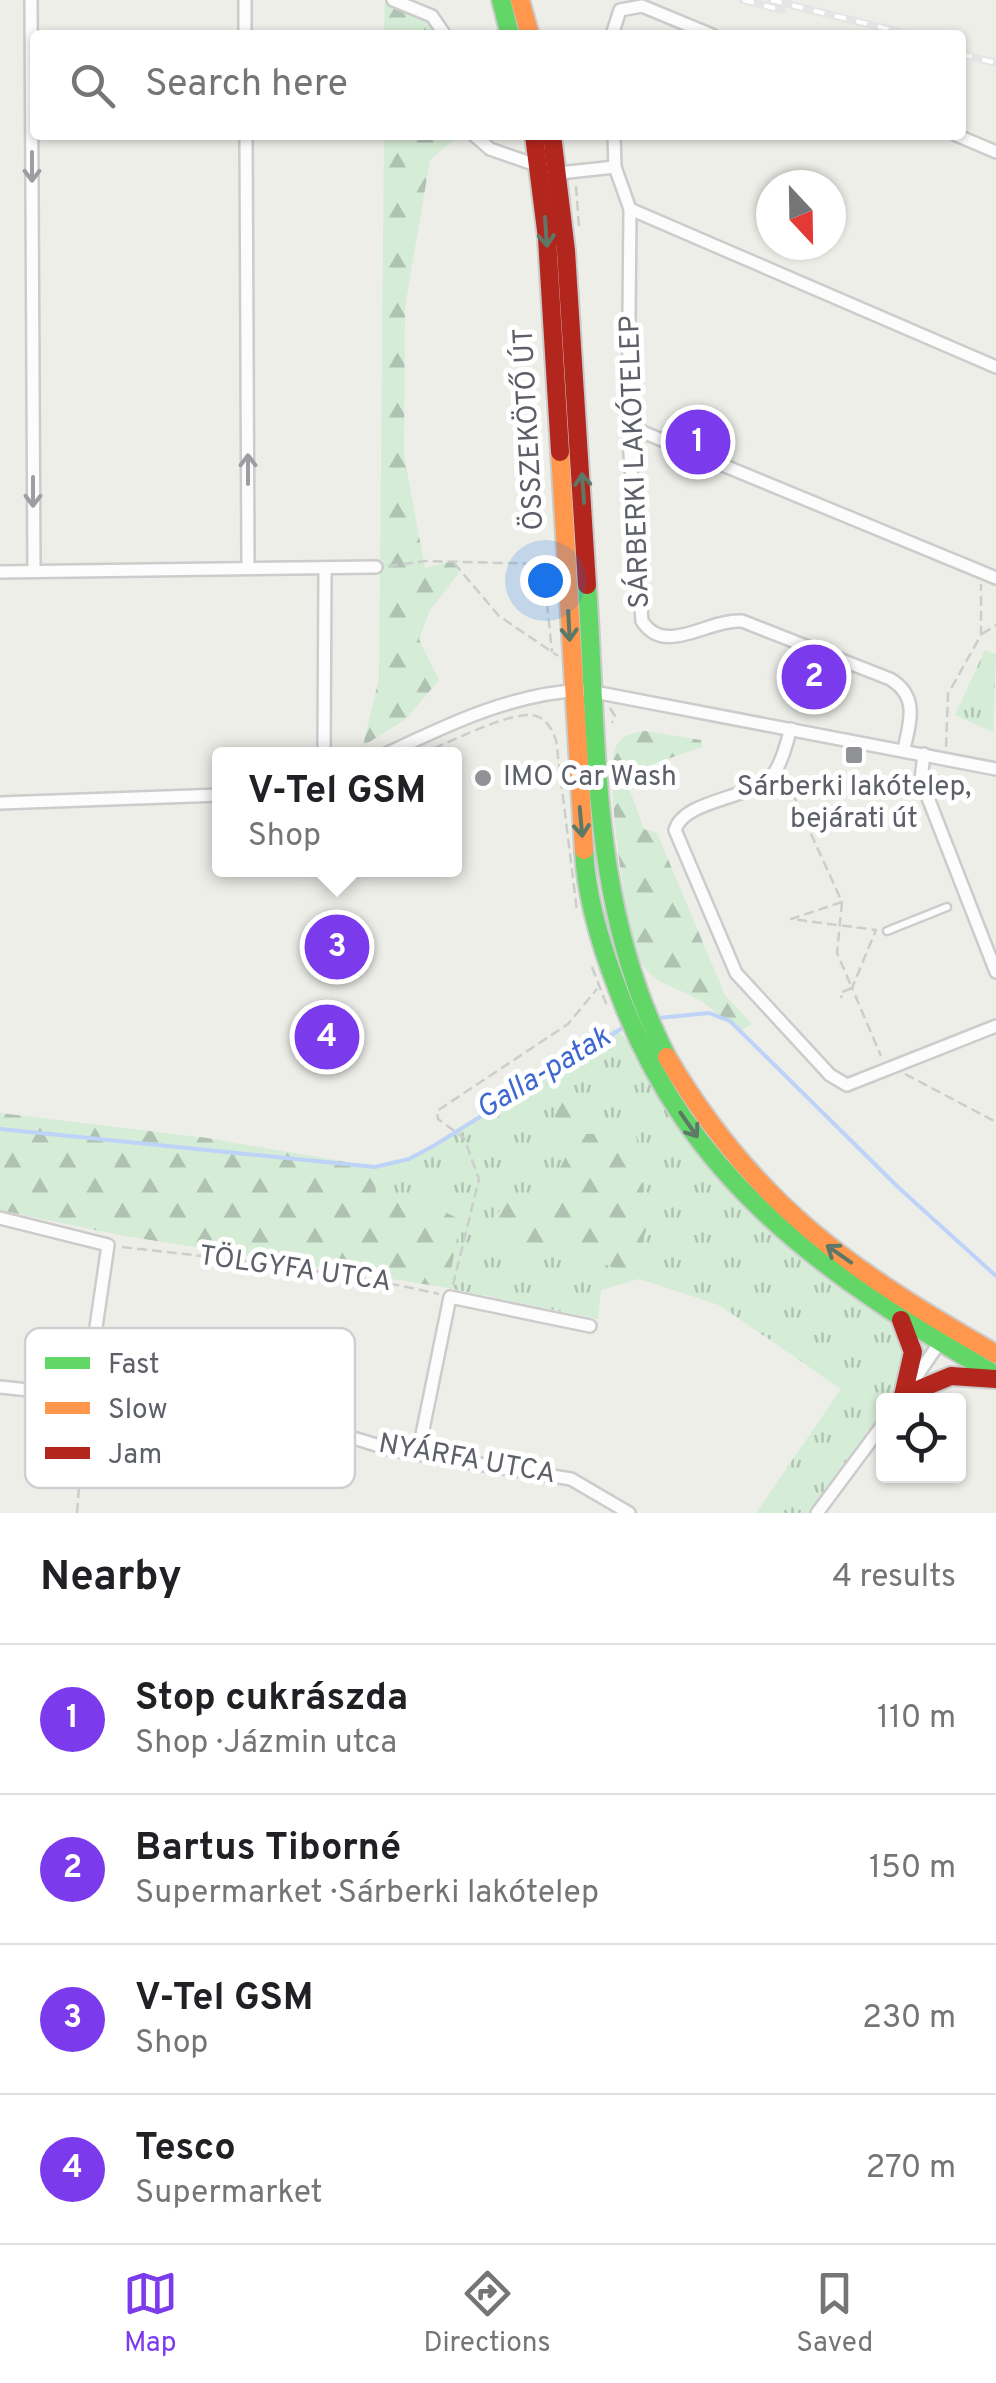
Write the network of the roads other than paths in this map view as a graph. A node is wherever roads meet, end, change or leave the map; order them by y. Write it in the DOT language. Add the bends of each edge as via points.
graph roads {
  1 [pos="31,0"];
  2 [pos="245,0"];
  3 [pos="393,0"];
  4 [pos="501,0"];
  5 [pos="520,0"];
  6 [pos="31,30"];
  7 [pos="246,30"];
  8 [pos="442,30"];
  9 [pos="509,30"];
  10 [pos="529,30"];
  11 [pos="614,30"];
  12 [pos="700,30"];
  13 [pos="966,139"];
  14 [pos="32,140"];
  15 [pos="246,140"];
  16 [pos="480,140"];
  17 [pos="535,140"];
  18 [pos="553,140"];
  19 [pos="614,140"];
  20 [pos="996,152"];
  21 [pos="540,166"];
  22 [pos="615,167"];
  23 [pos="558,173"];
  24 [pos="630,210"];
  25 [pos="996,367"];
  26 [pos="628,426"];
  27 [pos="248,566"];
  28 [pos="324,568"];
  29 [pos="376,568"];
  30 [pos="34,571"];
  31 [pos="0,572"];
  32 [pos="996,578"];
  33 [pos="573,690"];
  34 [pos="597,690"];
  35 [pos="791,729"];
  36 [pos="324,747"];
  37 [pos="401,747"];
  38 [pos="904,750"];
  39 [pos="924,754"];
  40 [pos="996,769"];
  41 [pos="212,795"];
  42 [pos="0,803"];
  43 [pos="947,907"];
  44 [pos="888,932"];
  45 [pos="996,972"];
  46 [pos="624,1006"];
  47 [pos="996,1026"];
  48 [pos="0,1218"];
  49 [pos="899,1315"];
  50 [pos="590,1326"];
  51 [pos="96,1328"];
  52 [pos="945,1334"];
  53 [pos="996,1354"];
  54 [pos="996,1376"];
  55 [pos="0,1387"];
  56 [pos="25,1390"];
  57 [pos="902,1393"];
  58 [pos="904,1393"];
  59 [pos="912,1393"];
  60 [pos="876,1433"];
  61 [pos="355,1437"];
  62 [pos="418,1454"];
  63 [pos="630,1513"];
  64 [pos="817,1513"];
  1 -- 6 [label="street, one-way"];
  2 -- 7 [label="street"];
  3 -- 8 [label="street" via="432,16"];
  4 -- 9 [label="street"];
  5 -- 10 [label="street"];
  11 -- 12 [label="street" via="620,10 642,6"];
  13 -- 20 [label="street"];
  14 -- 30 [label="street, one-way"];
  27 -- 15 [label="street, one-way"];
  16 -- 21 [label="street"];
  17 -- 21 [label="street, ÖSSZEKÖTŐ ÚT"];
  18 -- 23 [label="street, ÖSSZEKÖTŐ ÚT"];
  19 -- 22 [label="street, SÁRBERKI LAKÓTELEP"];
  21 -- 23 [label="street"];
  21 -- 33 [label="street, ÖSSZEKÖTŐ ÚT, one-way"];
  22 -- 23 [label="street"];
  22 -- 24 [label="street, SÁRBERKI LAKÓTELEP"];
  34 -- 23 [label="street, ÖSSZEKÖTŐ ÚT, one-way"];
  24 -- 25 [label="street"];
  24 -- 26 [label="street, SÁRBERKI LAKÓTELEP"];
  26 -- 32 [label="street"];
  26 -- 38 [label="street, SÁRBERKI LAKÓTELEP" via="638,608 647,630 665,639 722,620 742,621 890,679 910,703"];
  27 -- 28 [label="street"];
  27 -- 30 [label="street"];
  28 -- 29 [label="street"];
  28 -- 36 [label="street"];
  30 -- 31 [label="street"];
  33 -- 34 [label="street"];
  33 -- 37 [label="street" via="483,710"];
  33 -- 46 [label="street, ÖSSZEKÖTŐ ÚT, one-way" via="588,887 605,985"];
  34 -- 35 [label="street"];
  34 -- 46 [label="street, ÖSSZEKÖTŐ ÚT" via="601,810"];
  35 -- 38 [label="street"];
  35 -- 47 [label="street" via="779,764 763,783 683,816 675,830 728,960 838,1082 858,1083"];
  38 -- 39 [label="street"];
  39 -- 40 [label="street"];
  39 -- 45 [label="street" via="921,780"];
  41 -- 42 [label="street"];
  43 -- 44 [label="lane"];
  46 -- 49 [label="street, one-way" via="684,1120 750,1201 821,1263"];
  52 -- 46 [label="street, one-way" via="781,1208 718,1132 656,1034"];
  48 -- 51 [label="street" via="108,1245"];
  49 -- 52 [label="street"];
  49 -- 57 [label="street" via="913,1352"];
  50 -- 62 [label="street" via="450,1297"];
  52 -- 53 [label="street"];
  52 -- 54 [label="street"];
  52 -- 58 [label="street"];
  54 -- 59 [label="street" via="951,1376"];
  55 -- 56 [label="street, NYÁRFA UTCA"];
  60 -- 64 [label="street"];
  61 -- 62 [label="street, NYÁRFA UTCA"];
  62 -- 63 [label="street, NYÁRFA UTCA" via="572,1479"];
}
